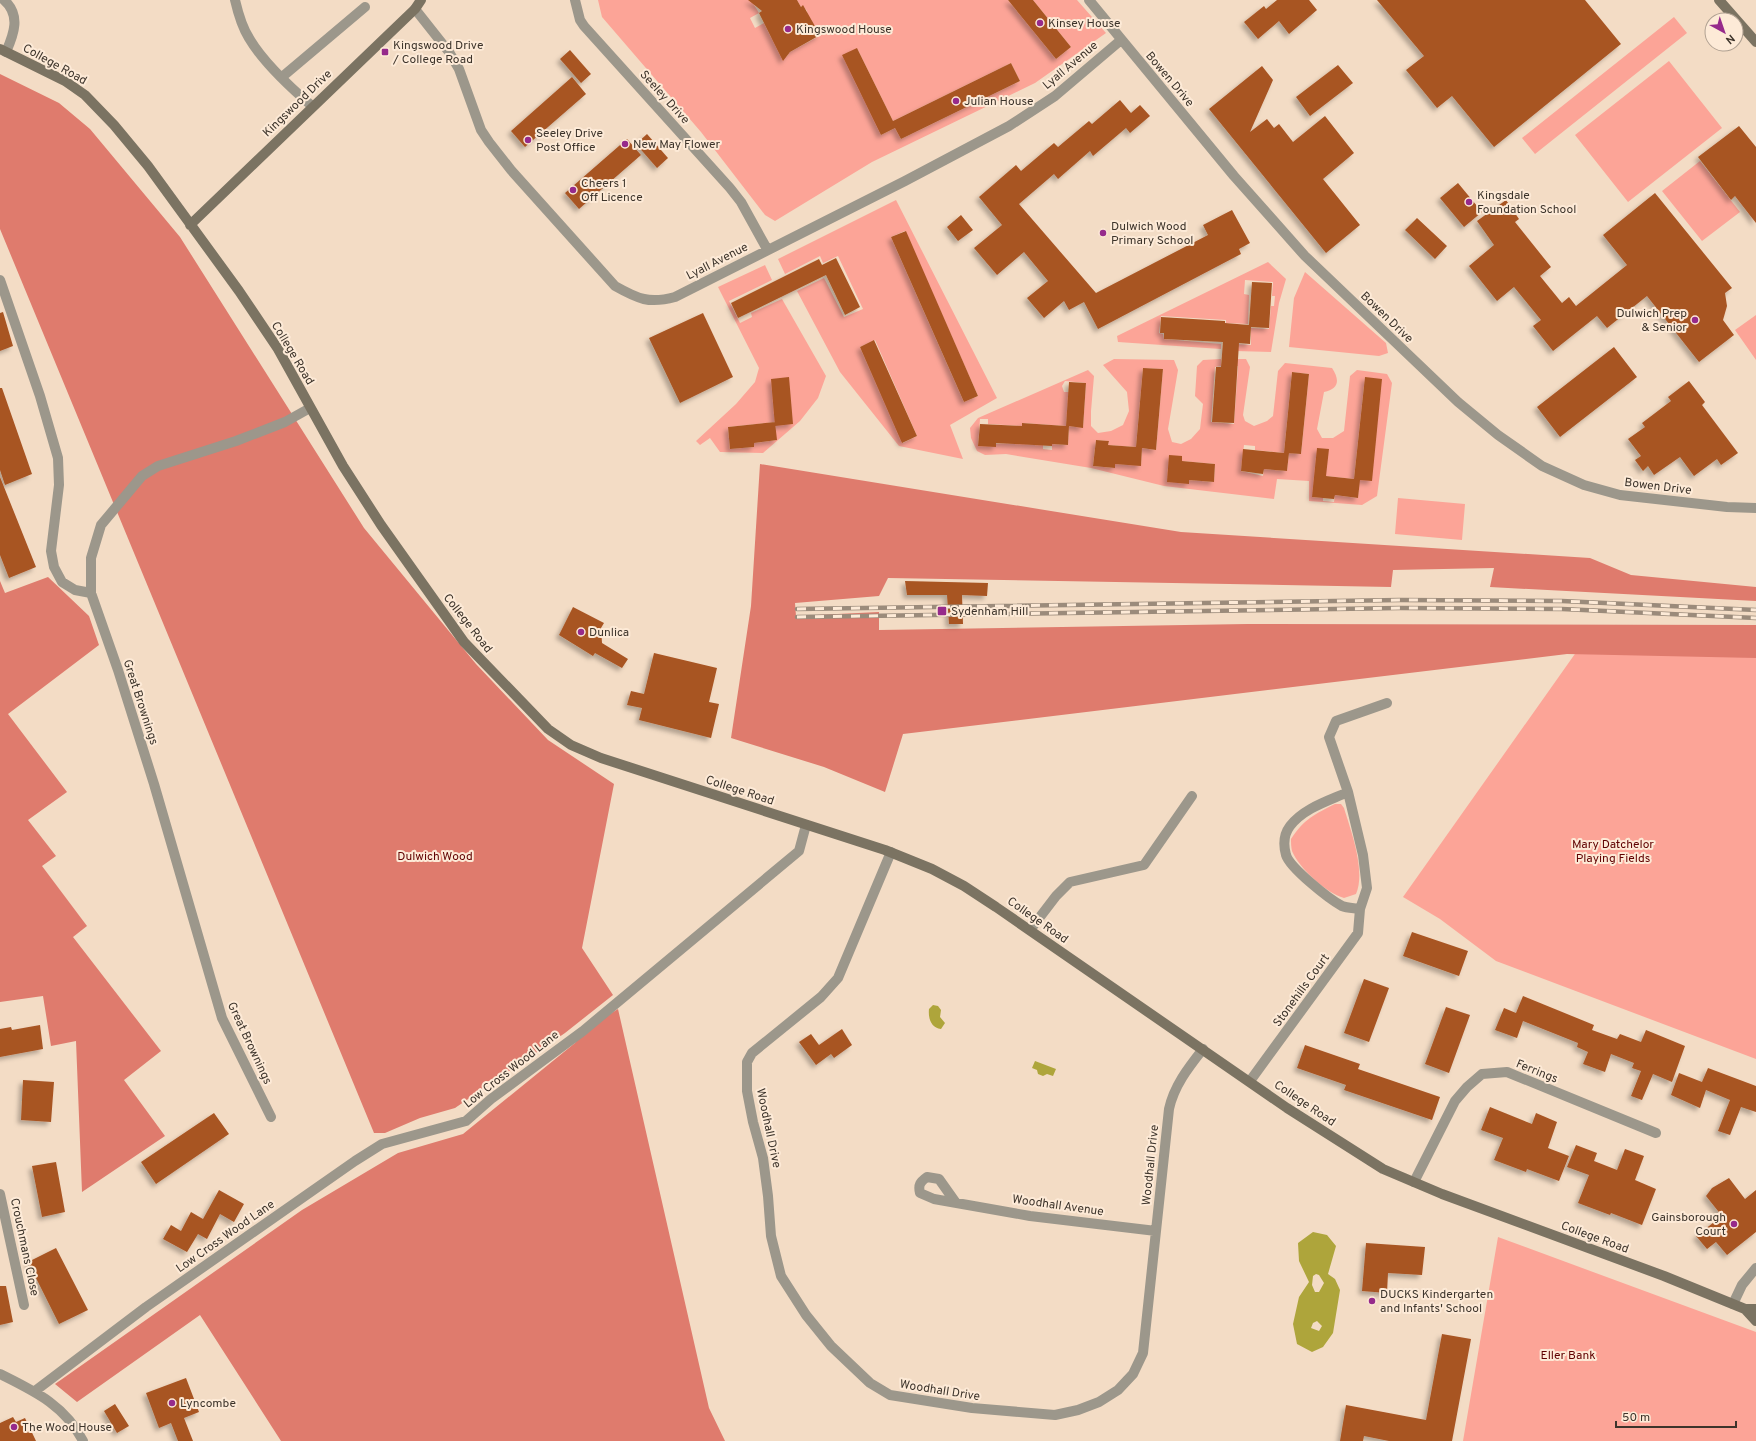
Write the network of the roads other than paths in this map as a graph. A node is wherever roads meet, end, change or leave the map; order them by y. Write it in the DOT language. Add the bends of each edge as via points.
graph roads {
  1 [pos="4,0"];
  2 [pos="235,0"];
  3 [pos="421,0"];
  4 [pos="576,0"];
  5 [pos="1089,0"];
  6 [pos="1719,0"];
  7 [pos="365,7"];
  8 [pos="415,8"];
  9 [pos="1121,40"];
  10 [pos="1756,42"];
  11 [pos="3,50"];
  12 [pos="282,77"];
  13 [pos="312,106"];
  14 [pos="190,225"];
  15 [pos="767,249"];
  16 [pos="0,280"];
  17 [pos="310,408"];
  18 [pos="1756,508"];
  19 [pos="91,593"];
  20 [pos="1387,704"];
  21 [pos="1348,792"];
  22 [pos="1192,796"];
  23 [pos="806,825"];
  24 [pos="891,852"];
  25 [pos="1360,909"];
  26 [pos="1030,930"];
  27 [pos="1203,1049"];
  28 [pos="1250,1081"];
  29 [pos="270,1117"];
  30 [pos="1656,1132"];
  31 [pos="1414,1182"];
  32 [pos="0,1194"];
  33 [pos="956,1203"];
  34 [pos="1156,1231"];
  35 [pos="1756,1268"];
  36 [pos="1733,1304"];
  37 [pos="24,1305"];
  38 [pos="1746,1309"];
  39 [pos="1756,1309"];
  40 [pos="1756,1321"];
  41 [pos="0,1374"];
  42 [pos="35,1391"];
  43 [pos="83,1441"];
  1 -- 11 [label="street, College Road" via="10,6 13,15 14,30"];
  2 -- 12 [label="street" via="248,37"];
  3 -- 8 [label="street, Kingswood Drive"];
  4 -- 15 [label="street, Seeley Drive" via="580,20 584,26 730,188 741,202"];
  5 -- 9 [label="street, Bowen Drive"];
  6 -- 10 [label="street"];
  7 -- 12 [label="street"];
  8 -- 13 [label="street, Kingswood Drive"];
  8 -- 15 [label="street, Lyall Avenue" via="459,69 481,130 489,142 615,286 631,295 659,301 675,297"];
  9 -- 15 [label="street, Lyall Avenue" via="1055,96 1009,126"];
  9 -- 18 [label="street, Bowen Drive" via="1234,176 1305,256 1458,402 1530,459 1584,485 1620,495"];
  11 -- 14 [label="street, College Road" via="65,81 85,95 148,166"];
  12 -- 13 [label="street"];
  13 -- 14 [label="street, Kingswood Drive"];
  14 -- 17 [label="street, College Road" via="239,291 278,350"];
  16 -- 19 [label="street" via="40,396 58,458 59,485 51,551 54,567 62,582 75,590"];
  17 -- 19 [label="street, Great Brownings" via="286,422 158,466 142,476 101,525 91,558"];
  17 -- 23 [label="street, College Road" via="342,466 464,642 548,729 571,745 601,758"];
  19 -- 29 [label="street, Great Brownings" via="154,784 222,1018"];
  20 -- 21 [label="street, Stonehills Court" via="1336,722 1331,730 1329,737"];
  21 -- 25 [label="street, Stonehills Court" via="1363,855 1367,888"];
  21 -- 25 [label="street" via="1310,808 1291,825 1284,842 1286,856 1313,886 1343,906"];
  22 -- 26 [label="street" via="1144,865 1070,882"];
  23 -- 24 [label="street, College Road"];
  23 -- 42 [label="street, Low Cross Wood Lane" via="799,851 583,1031 491,1099 466,1121 382,1144 146,1307"];
  24 -- 26 [label="street, College Road" via="964,886"];
  24 -- 34 [label="street, Woodhall Drive" via="838,978 821,997 752,1053 747,1062 747,1091 763,1158 771,1236 781,1276 806,1315 831,1346 870,1383 890,1395 972,1408 1055,1415 1099,1402 1118,1390 1133,1374 1143,1353"];
  25 -- 28 [label="street, Stonehills Court" via="1358,933"];
  26 -- 27 [label="street, College Road"];
  27 -- 28 [label="street, College Road"];
  27 -- 34 [label="street, Woodhall Drive" via="1184,1074 1172,1096"];
  28 -- 31 [label="street, College Road" via="1374,1164"];
  30 -- 31 [label="street, Ferrings" via="1507,1072 1482,1074 1455,1101"];
  31 -- 36 [label="street, College Road"];
  32 -- 37 [label="street, Crouchmans Close"];
  33 -- 34 [label="street, Woodhall Avenue" via="1030,1216"];
  35 -- 36 [label="street" via="1742,1285"];
  36 -- 38 [label="street, College Road"];
  38 -- 39 [label="street, College Road"];
  38 -- 40 [label="street, College Road"];
  41 -- 42 [label="street"];
  42 -- 43 [label="street" via="61,1411 77,1429"];
}
